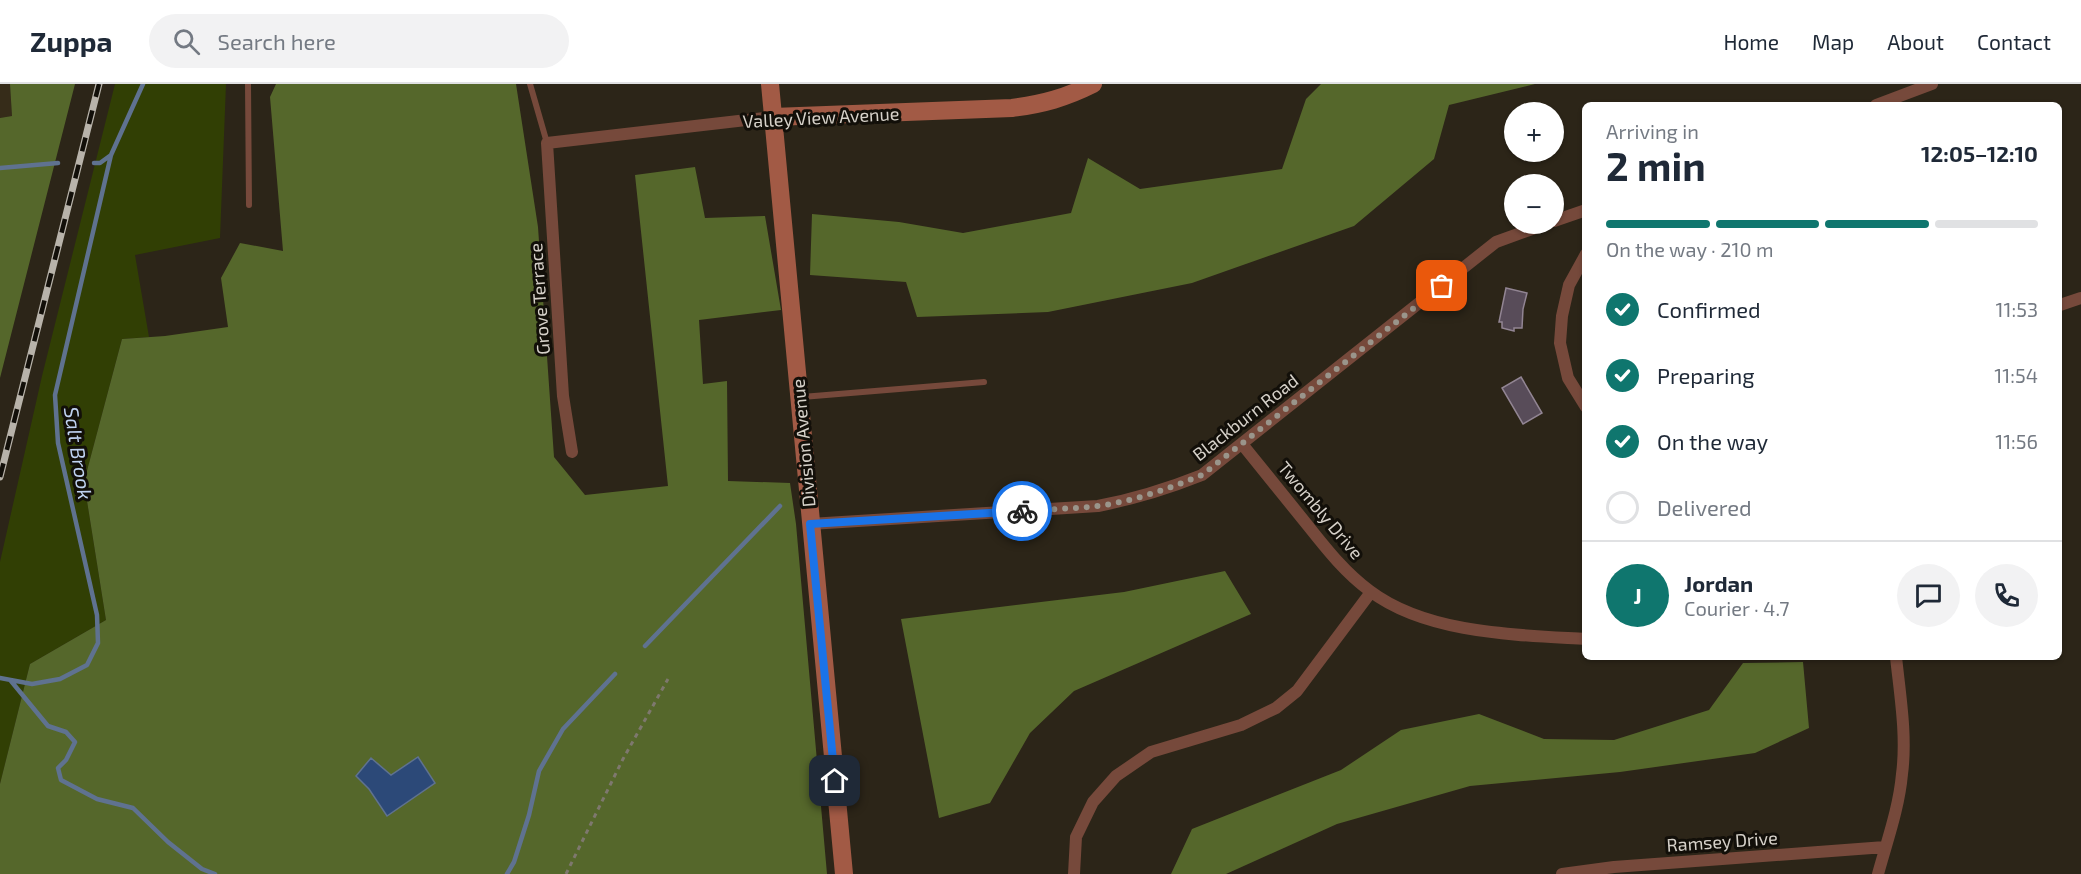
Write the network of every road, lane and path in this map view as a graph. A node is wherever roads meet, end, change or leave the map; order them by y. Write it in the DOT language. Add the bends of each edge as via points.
graph roads {
  1 [pos="248,84"];
  2 [pos="530,84"];
  3 [pos="770,84"];
  4 [pos="1093,84"];
  5 [pos="1932,84"];
  6 [pos="1884,102"];
  7 [pos="773,117"];
  8 [pos="547,143"];
  9 [pos="249,205"];
  10 [pos="1582,211"];
  11 [pos="1564,218"];
  12 [pos="1518,234"];
  13 [pos="1582,261"];
  14 [pos="2081,298"];
  15 [pos="2062,304"];
  16 [pos="984,382"];
  17 [pos="798,397"];
  18 [pos="1582,401"];
  19 [pos="1242,444"];
  20 [pos="572,453"];
  21 [pos="810,524"];
  22 [pos="1371,592"];
  23 [pos="1582,639"];
  24 [pos="1896,660"];
  25 [pos="668,679"];
  26 [pos="1885,847"];
  27 [pos="566,874"];
  28 [pos="844,874"];
  29 [pos="1074,874"];
  30 [pos="1562,874"];
  31 [pos="1878,874"];
  1 -- 9 [label="lane"];
  2 -- 8 [label="lane"];
  3 -- 7 [label="street, Division Avenue"];
  4 -- 7 [label="street, Valley View Avenue" via="1067,97 1012,108"];
  5 -- 6 [label="street"];
  7 -- 8 [label="street, Valley View Avenue"];
  7 -- 17 [label="street, Division Avenue"];
  8 -- 20 [label="street, Grove Terrace" via="563,396"];
  10 -- 11 [label="street"];
  12 -- 19 [label="street, Blackburn Road" via="1496,242"];
  13 -- 18 [label="street" via="1569,285 1560,342 1568,378"];
  14 -- 15 [label="street"];
  16 -- 17 [label="lane"];
  17 -- 21 [label="street, Division Avenue"];
  19 -- 21 [label="street, Blackburn Road" via="1202,475 1170,488 1098,506"];
  19 -- 22 [label="street, Twombly Drive" via="1339,564"];
  21 -- 28 [label="street, Division Avenue"];
  22 -- 23 [label="street, Twombly Drive" via="1399,608 1456,626"];
  22 -- 29 [label="street" via="1297,691 1276,708 1241,725 1151,752 1116,776 1093,802 1076,837"];
  24 -- 26 [label="street" via="1903,771"];
  25 -- 27 [label="path"];
  26 -- 30 [label="street, Ramsey Drive"];
  26 -- 31 [label="street"];
}
